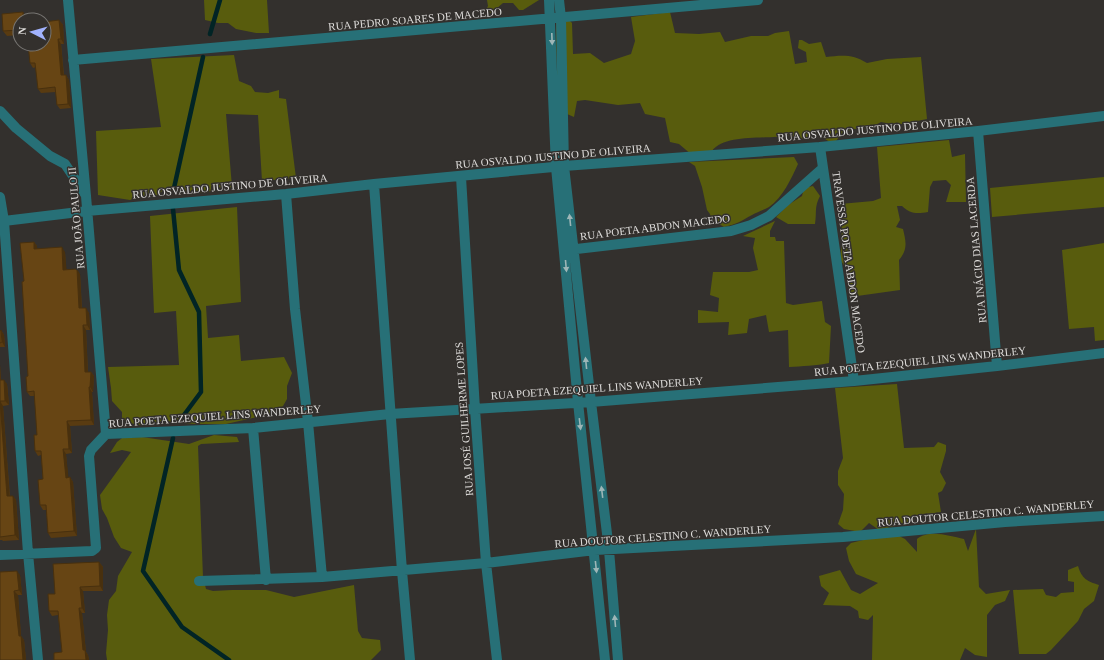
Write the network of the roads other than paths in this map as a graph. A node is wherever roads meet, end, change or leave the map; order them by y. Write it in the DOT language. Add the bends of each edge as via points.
graph roads {
  1 [pos="68,0"];
  2 [pos="550,0"];
  3 [pos="559,0"];
  4 [pos="758,0"];
  5 [pos="717,2"];
  6 [pos="556,19"];
  7 [pos="74,60"];
  8 [pos="0,111"];
  9 [pos="1104,116"];
  10 [pos="978,131"];
  11 [pos="820,147"];
  12 [pos="560,166"];
  13 [pos="823,168"];
  14 [pos="461,177"];
  15 [pos="374,184"];
  16 [pos="286,194"];
  17 [pos="86,196"];
  18 [pos="0,197"];
  19 [pos="87,211"];
  20 [pos="4,222"];
  21 [pos="569,250"];
  22 [pos="1104,353"];
  23 [pos="997,366"];
  24 [pos="854,381"];
  25 [pos="578,402"];
  26 [pos="591,402"];
  27 [pos="475,409"];
  28 [pos="390,414"];
  29 [pos="308,422"];
  30 [pos="253,428"];
  31 [pos="106,434"];
  32 [pos="1104,516"];
  33 [pos="595,550"];
  34 [pos="610,550"];
  35 [pos="28,553"];
  36 [pos="0,555"];
  37 [pos="486,563"];
  38 [pos="402,571"];
  39 [pos="322,578"];
  40 [pos="266,580"];
  41 [pos="199,581"];
  42 [pos="38,660"];
  43 [pos="410,660"];
  44 [pos="497,660"];
  45 [pos="606,660"];
  46 [pos="618,660"];
  1 -- 7 [label="street, RUA JOÃO PAULO II"];
  2 -- 6 [label="street"];
  3 -- 6 [label="street"];
  4 -- 5 [label="street, RUA PEDRO SOARES DE MACEDO"];
  5 -- 6 [label="street, RUA PEDRO SOARES DE MACEDO"];
  6 -- 7 [label="street, RUA PEDRO SOARES DE MACEDO"];
  6 -- 12 [label="street"];
  7 -- 17 [label="street, RUA JOÃO PAULO II"];
  8 -- 17 [label="street" via="50,156 65,164"];
  9 -- 10 [label="street, RUA OSVALDO JUSTINO DE OLIVEIRA"];
  10 -- 11 [label="street, RUA OSVALDO JUSTINO DE OLIVEIRA"];
  10 -- 23 [label="street, RUA INÁCIO DIAS LACERDA"];
  11 -- 12 [label="street, RUA OSVALDO JUSTINO DE OLIVEIRA"];
  11 -- 13 [label="street, TRAVESSA POETA ABDON MACEDO"];
  12 -- 14 [label="street, RUA OSVALDO JUSTINO DE OLIVEIRA"];
  12 -- 21 [label="street"];
  13 -- 21 [label="street, RUA POETA ABDON MACEDO" via="770,216 752,226 731,231"];
  13 -- 24 [label="street, TRAVESSA POETA ABDON MACEDO"];
  14 -- 15 [label="street, RUA OSVALDO JUSTINO DE OLIVEIRA"];
  14 -- 27 [label="street, RUA JOSÉ GUILHERME LOPES"];
  15 -- 16 [label="street, RUA OSVALDO JUSTINO DE OLIVEIRA"];
  15 -- 28 [label="street"];
  16 -- 19 [label="street, RUA OSVALDO JUSTINO DE OLIVEIRA"];
  16 -- 29 [label="street" via="295,309"];
  17 -- 19 [label="street, RUA JOÃO PAULO II"];
  18 -- 20 [label="street"];
  19 -- 20 [label="street, RUA OSVALDO JUSTINO DE OLIVEIRA"];
  19 -- 31 [label="street, RUA JOÃO PAULO II"];
  20 -- 35 [label="street"];
  21 -- 25 [label="street, one-way"];
  26 -- 21 [label="street, one-way"];
  22 -- 23 [label="street, RUA POETA EZEQUIEL LINS WANDERLEY"];
  23 -- 24 [label="street, RUA POETA EZEQUIEL LINS WANDERLEY"];
  24 -- 26 [label="street, RUA POETA EZEQUIEL LINS WANDERLEY"];
  25 -- 26 [label="street, RUA POETA EZEQUIEL LINS WANDERLEY"];
  25 -- 27 [label="street, RUA POETA EZEQUIEL LINS WANDERLEY"];
  25 -- 33 [label="street, one-way"];
  34 -- 26 [label="street, one-way"];
  27 -- 28 [label="street, RUA POETA EZEQUIEL LINS WANDERLEY"];
  27 -- 37 [label="street, RUA JOSÉ GUILHERME LOPES"];
  28 -- 29 [label="street, RUA POETA EZEQUIEL LINS WANDERLEY"];
  28 -- 38 [label="street"];
  29 -- 30 [label="street, RUA POETA EZEQUIEL LINS WANDERLEY"];
  29 -- 39 [label="street"];
  30 -- 31 [label="street, RUA POETA EZEQUIEL LINS WANDERLEY"];
  30 -- 40 [label="street"];
  31 -- 35 [label="street, RUA POETA EZEQUIEL LINS WANDERLEY" via="95,444 89,456 96,548 92,551"];
  32 -- 34 [label="street, RUA DOUTOR CELESTINO C. WANDERLEY" via="843,537"];
  33 -- 34 [label="street, RUA DOUTOR CELESTINO C. WANDERLEY"];
  33 -- 37 [label="street, RUA DOUTOR CELESTINO C. WANDERLEY"];
  33 -- 45 [label="street, one-way"];
  46 -- 34 [label="street, one-way"];
  35 -- 36 [label="street"];
  35 -- 42 [label="street"];
  37 -- 38 [label="street, RUA DOUTOR CELESTINO C. WANDERLEY"];
  37 -- 44 [label="street, RUA JOSÉ GUILHERME LOPES"];
  38 -- 39 [label="street, RUA DOUTOR CELESTINO C. WANDERLEY"];
  38 -- 43 [label="street"];
  39 -- 40 [label="street, RUA DOUTOR CELESTINO C. WANDERLEY"];
  40 -- 41 [label="street, RUA DOUTOR CELESTINO C. WANDERLEY"];
}
